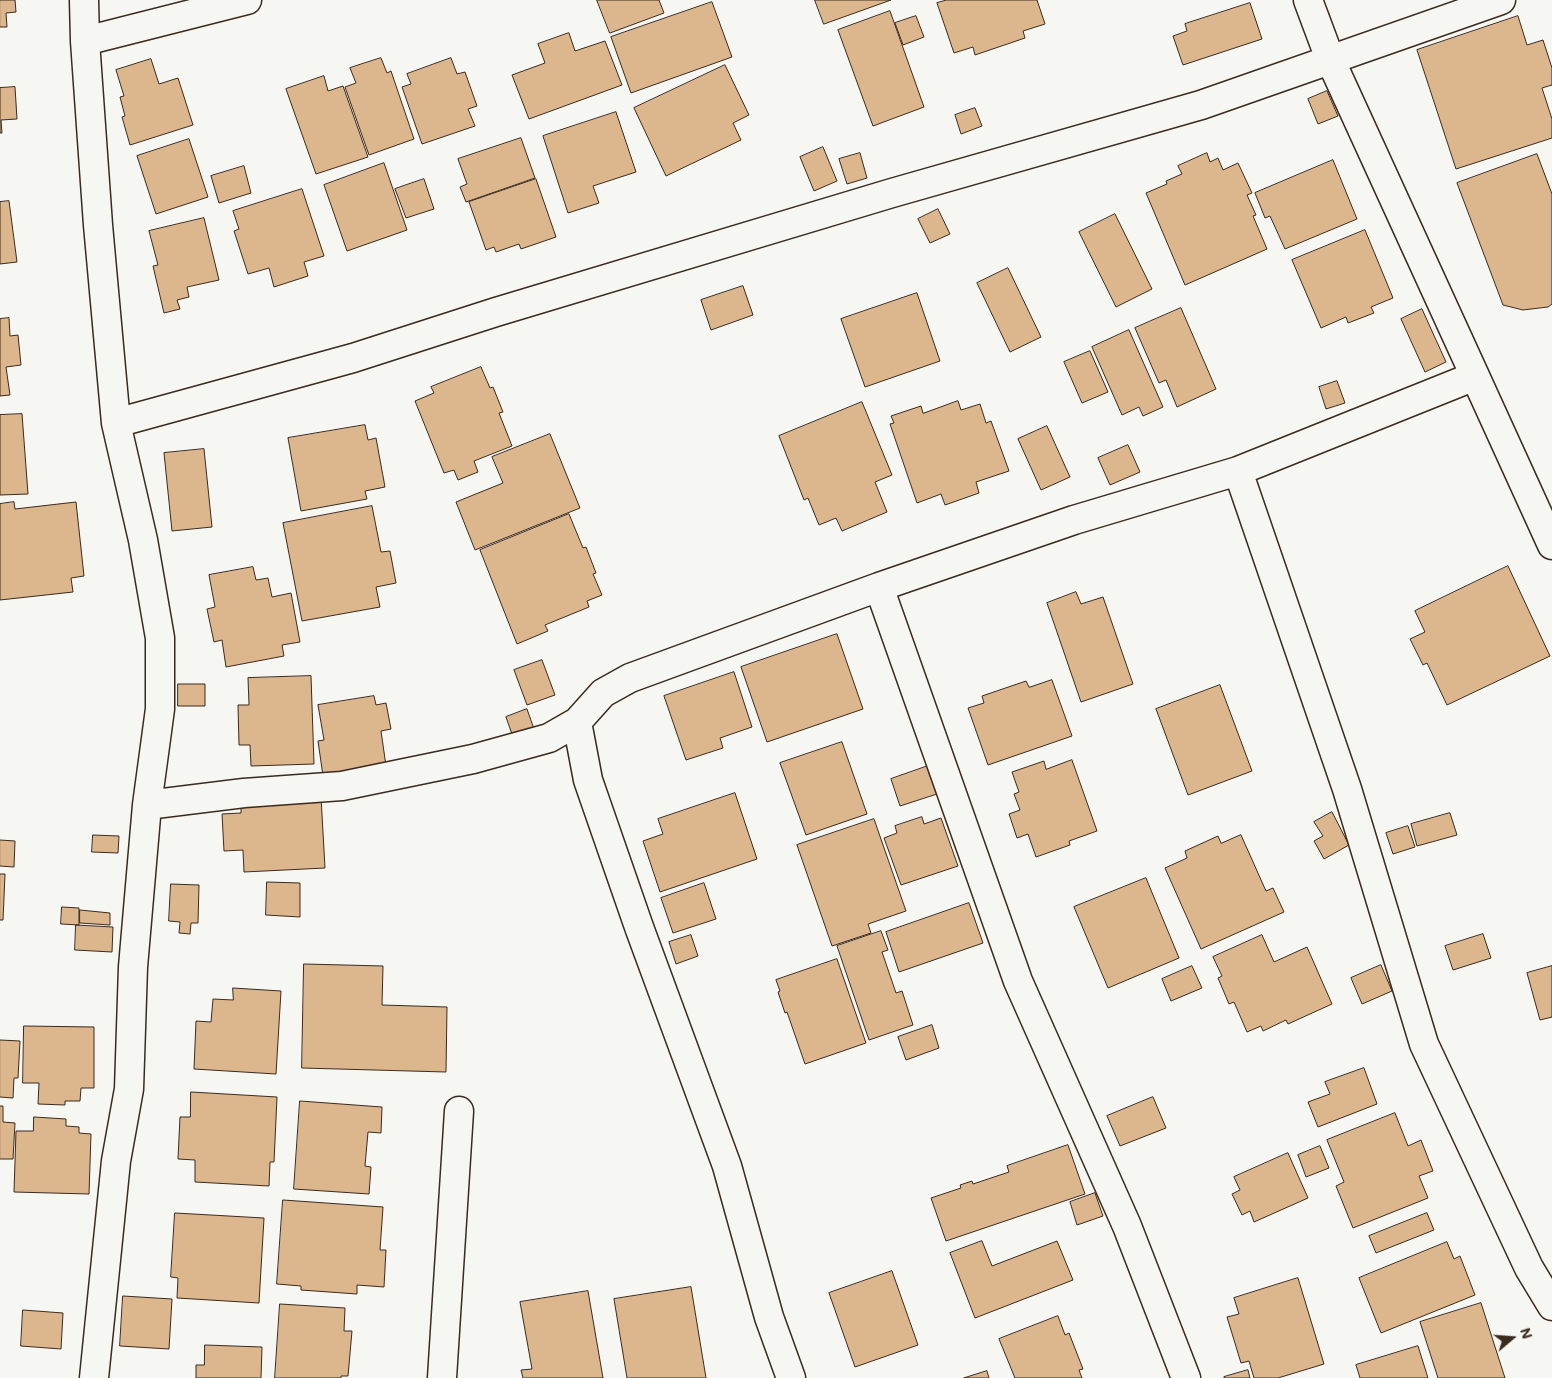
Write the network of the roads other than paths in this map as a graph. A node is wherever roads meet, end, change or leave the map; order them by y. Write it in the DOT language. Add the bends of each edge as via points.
graph roads {
  1 [pos="84,0"];
  2 [pos="247,0"];
  3 [pos="1308,0"];
  4 [pos="1501,0"];
  5 [pos="85,41"];
  6 [pos="1330,59"];
  7 [pos="1475,376"];
  8 [pos="116,423"];
  9 [pos="1238,471"];
  10 [pos="1552,545"];
  11 [pos="880,587"];
  12 [pos="577,722"];
  13 [pos="147,805"];
  14 [pos="459,1111"];
  15 [pos="1552,1306"];
  16 [pos="94,1378"];
  17 [pos="442,1378"];
  18 [pos="791,1378"];
  19 [pos="1186,1378"];
  1 -- 5 [label="street"];
  2 -- 5 [label="street"];
  3 -- 6 [label="street"];
  4 -- 6 [label="street"];
  5 -- 8 [label="street"];
  6 -- 7 [label="street"];
  6 -- 8 [label="street" via="1201,105 892,193 353,358"];
  7 -- 9 [label="street"];
  7 -- 10 [label="street"];
  8 -- 13 [label="street" via="143,540 160,638 160,709"];
  9 -- 11 [label="street" via="1074,520"];
  9 -- 15 [label="street" via="1347,789 1424,1044 1529,1268"];
  11 -- 12 [label="street" via="630,678 603,693"];
  11 -- 19 [label="street" via="1018,981 1127,1226"];
  12 -- 13 [label="street" via="549,738 473,759 342,786 244,793"];
  12 -- 18 [label="street" via="588,780 727,1166 768,1317"];
  13 -- 16 [label="street" via="133,967 129,1089 116,1161"];
  14 -- 17 [label="street"];
}
